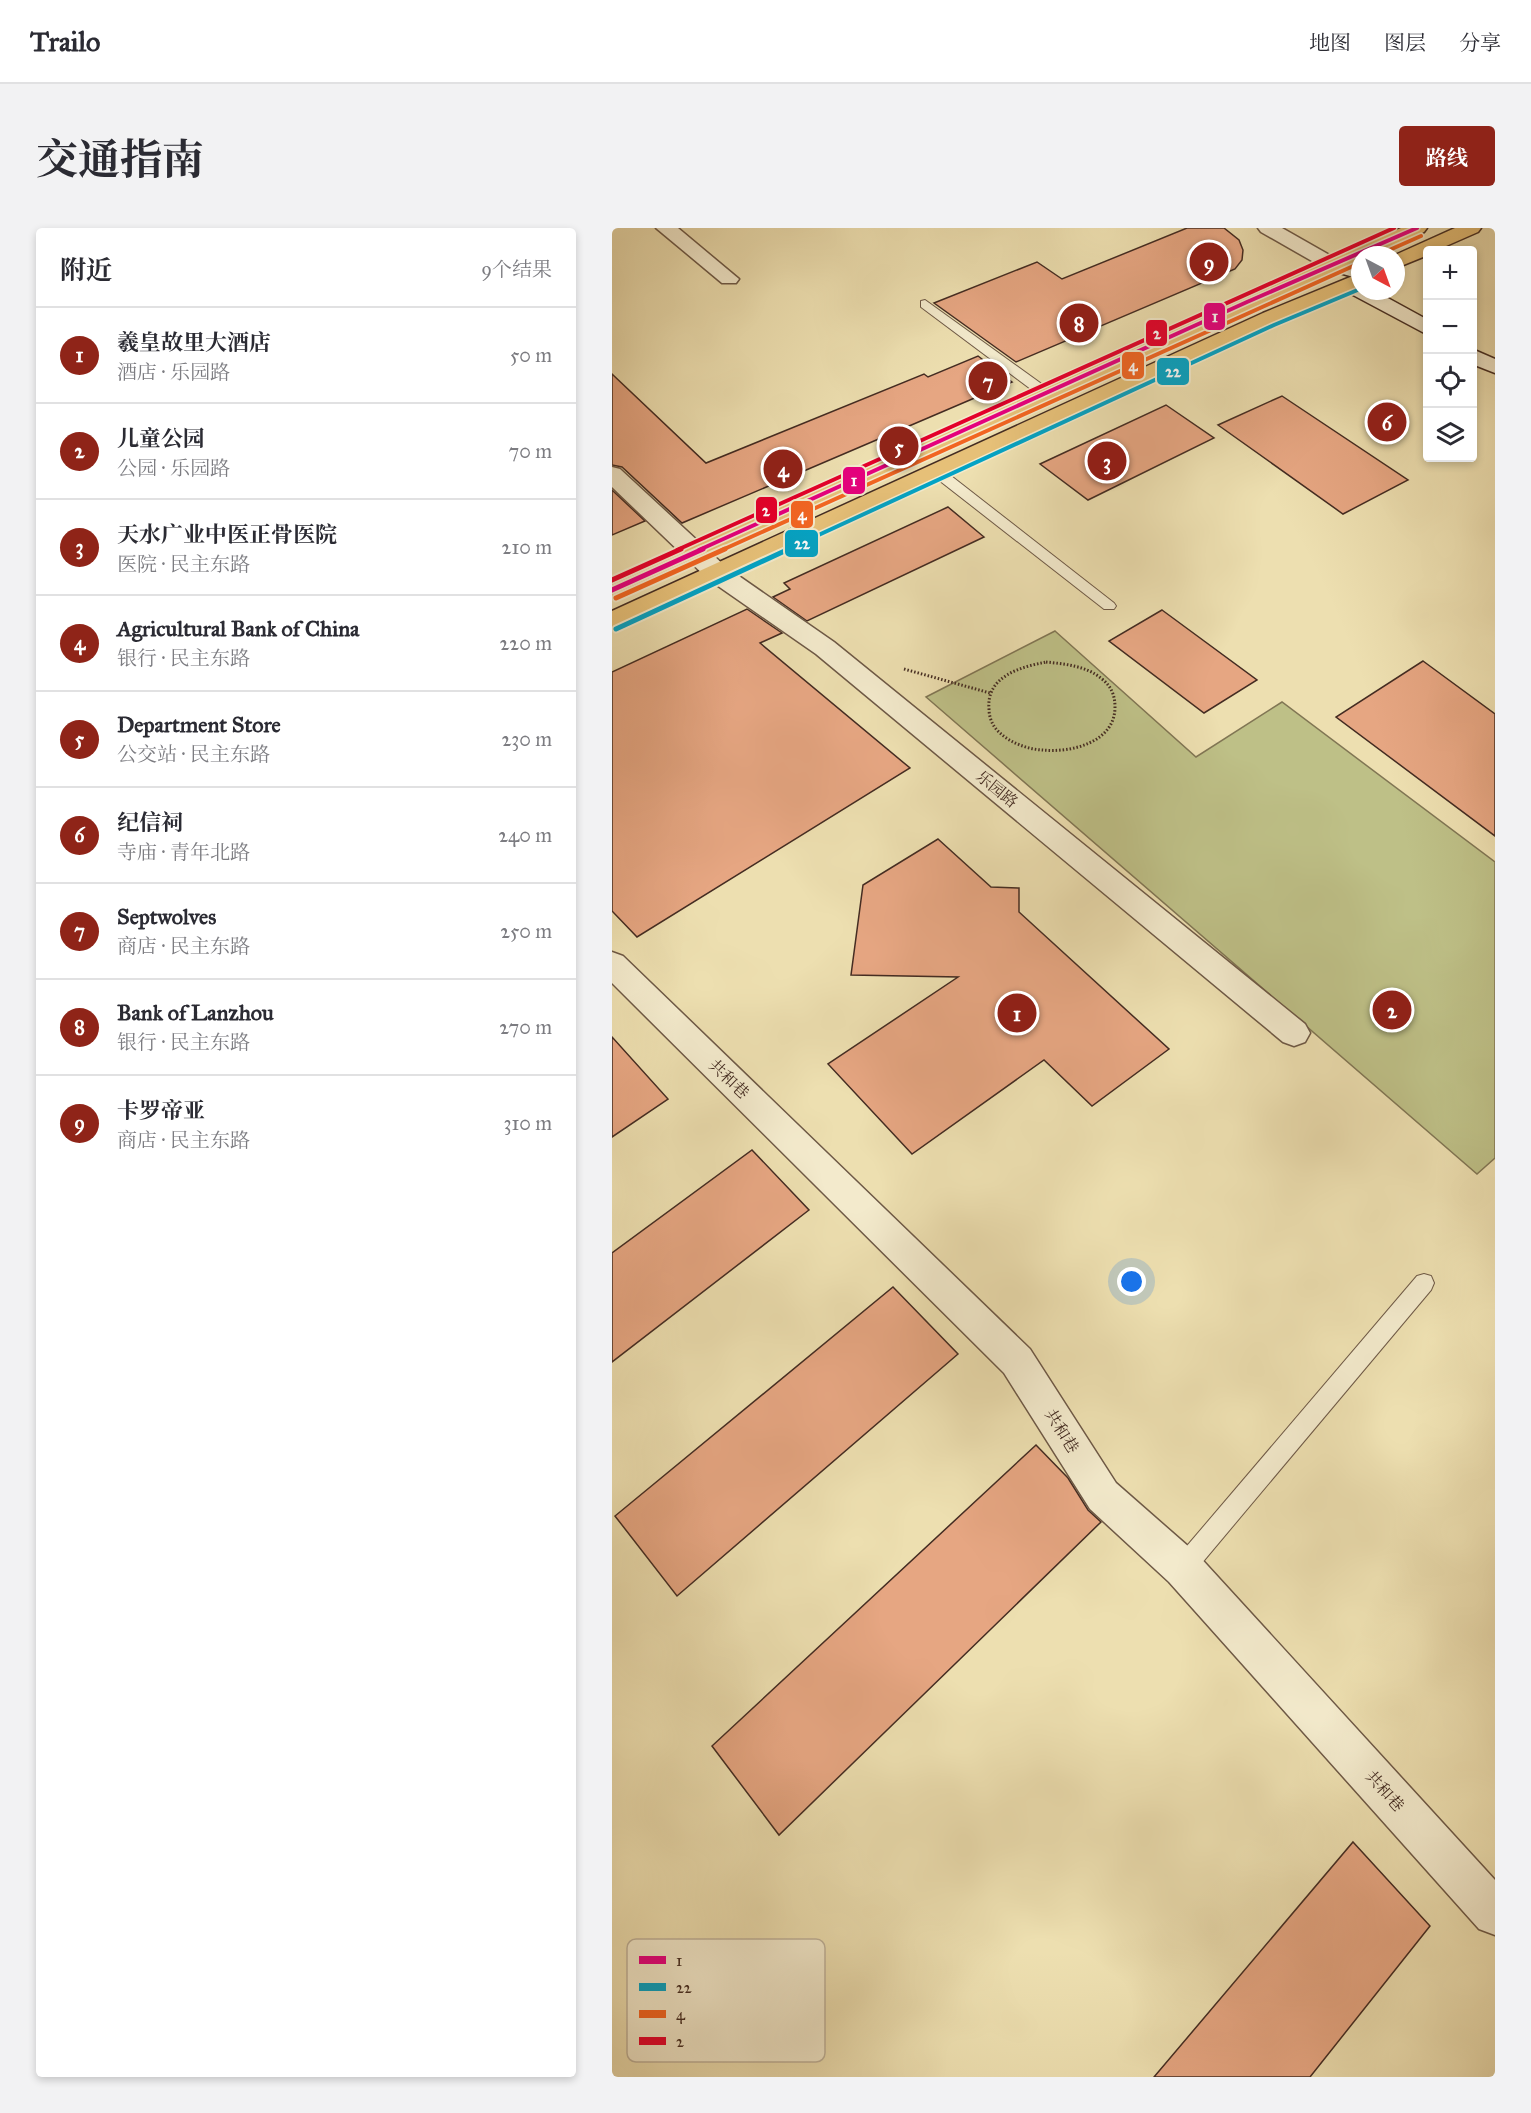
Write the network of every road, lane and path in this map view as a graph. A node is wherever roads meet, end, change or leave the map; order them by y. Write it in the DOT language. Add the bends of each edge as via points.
graph roads {
  1 [pos="666,228"];
  2 [pos="1268,228"];
  3 [pos="1418,228"];
  4 [pos="1471,228"];
  5 [pos="1405,258"];
  6 [pos="1333,265"];
  7 [pos="1351,278"];
  8 [pos="729,279"];
  9 [pos="1351,286"];
  10 [pos="1405,295"];
  11 [pos="1384,300"];
  12 [pos="925,304"];
  13 [pos="1423,304"];
  14 [pos="1423,326"];
  15 [pos="1477,357"];
  16 [pos="1495,367"];
  17 [pos="1046,393"];
  18 [pos="936,471"];
  19 [pos="612,474"];
  20 [pos="694,552"];
  21 [pos="717,573"];
  22 [pos="612,590"];
  23 [pos="1109,606"];
  24 [pos="612,621"];
  25 [pos="902,669"];
  26 [pos="990,693"];
  27 [pos="612,964"];
  28 [pos="1294,1033"];
  29 [pos="1424,1283"];
  30 [pos="1183,1568"];
  31 [pos="1495,1913"];
  1 -- 8 [label="street"];
  2 -- 6 [label="street"];
  3 -- 6 [label="main road"];
  4 -- 5 [label="main road"];
  6 -- 7 [label="street"];
  6 -- 17 [label="main road"];
  9 -- 18 [label="main road" via="1270,317"];
  10 -- 13 [label="street"];
  11 -- 14 [label="street"];
  12 -- 17 [label="lane"];
  15 -- 16 [label="street"];
  17 -- 20 [label="main road"];
  18 -- 21 [label="main road"];
  18 -- 23 [label="lane"];
  19 -- 20 [label="street, 乐园路"];
  20 -- 21 [label="street, 乐园路"];
  20 -- 22 [label="main road"];
  21 -- 24 [label="main road"];
  21 -- 28 [label="street, 乐园路" via="825,648"];
  25 -- 26 [label="path"];
  26 -- 26 [label="path" via="987,710 994,727 1010,741 1032,749 1058,751 1083,746 1103,734 1114,718 1116,701 1108,684 1092,671 1070,663 1022,667 1002,678"];
  27 -- 30 [label="street, 共和巷" via="1017,1361 1103,1496"];
  29 -- 30 [label="lane"];
  30 -- 31 [label="street, 共和巷"];
}
